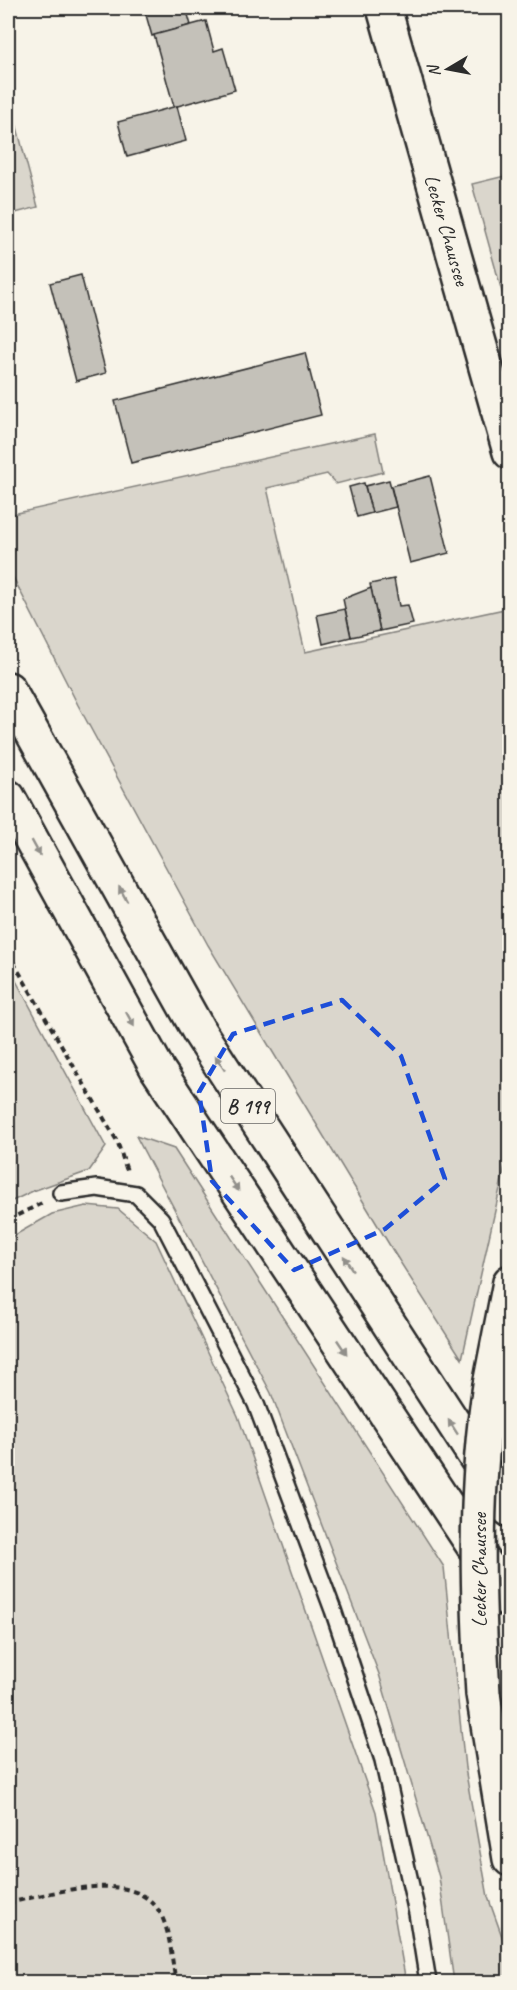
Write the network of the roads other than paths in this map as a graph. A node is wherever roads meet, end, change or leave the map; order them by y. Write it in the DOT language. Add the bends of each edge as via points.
graph roads {
  1 [pos="384,8"];
  2 [pos="510,452"];
  3 [pos="8,689"];
  4 [pos="8,797"];
  5 [pos="61,1193"];
  6 [pos="510,1282"];
  7 [pos="510,1510"];
  8 [pos="510,1601"];
  9 [pos="510,1859"];
  10 [pos="428,1983"];
  1 -- 2 [label="main road, Lecker Chaussee"];
  7 -- 3 [label="main road, B 199, one-way" via="201,1033"];
  4 -- 8 [label="main road, B 199, one-way" via="158,1070"];
  5 -- 10 [label="lane" via="97,1188 136,1194 161,1219 256,1404 333,1610 383,1760 417,1913"];
  6 -- 9 [label="main road, Lecker Chaussee, bridge" via="490,1385 478,1504 477,1594 483,1694"];
}
